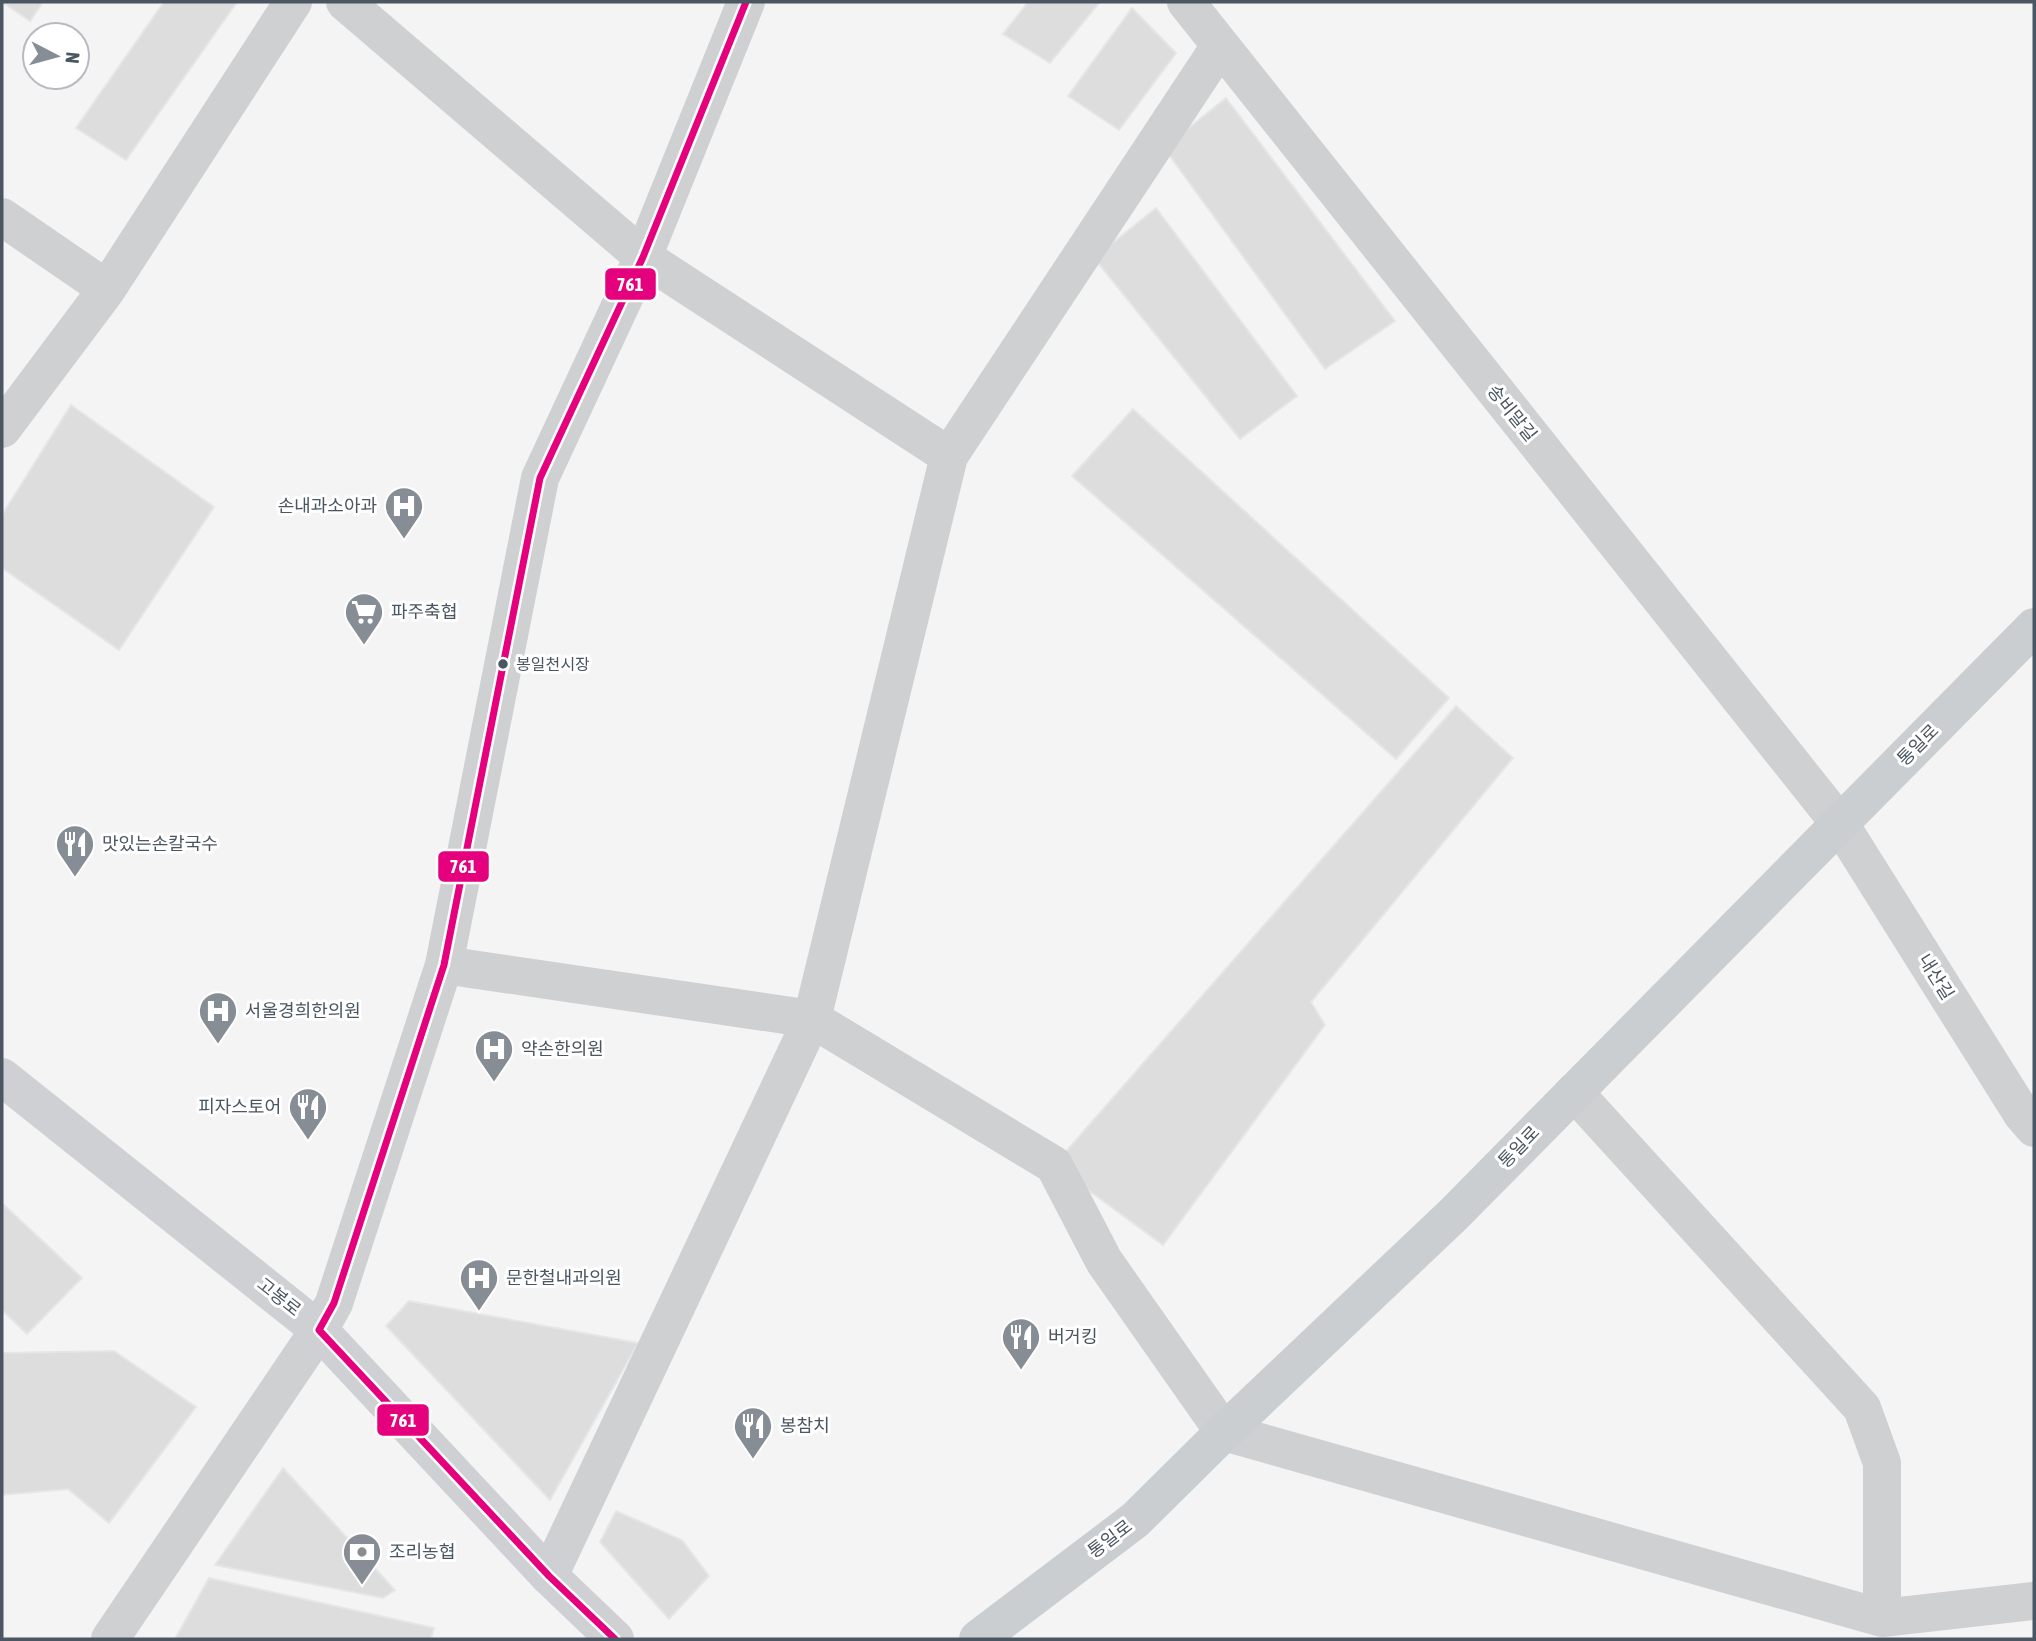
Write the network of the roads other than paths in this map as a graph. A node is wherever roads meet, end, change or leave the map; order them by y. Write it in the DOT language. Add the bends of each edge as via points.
graph roads {
  1 [pos="293,2"];
  2 [pos="345,2"];
  3 [pos="746,2"];
  4 [pos="1186,2"];
  5 [pos="1220,46"];
  6 [pos="2,217"];
  7 [pos="643,257"];
  8 [pos="107,289"];
  9 [pos="2,429"];
  10 [pos="949,456"];
  11 [pos="2034,627"];
  12 [pos="1840,824"];
  13 [pos="444,965"];
  14 [pos="811,1019"];
  15 [pos="2,1077"];
  16 [pos="1574,1092"];
  17 [pos="2030,1115"];
  18 [pos="319,1329"];
  19 [pos="1224,1432"];
  20 [pos="549,1576"];
  21 [pos="2034,1601"];
  22 [pos="1882,1618"];
  23 [pos="110,1639"];
  24 [pos="615,1639"];
  25 [pos="978,1639"];
  1 -- 8 [label="street"];
  2 -- 7 [label="street"];
  3 -- 7 [label="street"];
  4 -- 5 [label="street, 송비말길"];
  5 -- 10 [label="street"];
  5 -- 12 [label="street, 송비말길"];
  6 -- 8 [label="street"];
  7 -- 10 [label="street"];
  7 -- 13 [label="street" via="540,478"];
  8 -- 9 [label="street"];
  10 -- 14 [label="street"];
  11 -- 12 [label="main road, 통일로"];
  12 -- 16 [label="main road, 통일로"];
  12 -- 17 [label="street, 내산길"];
  13 -- 14 [label="street"];
  13 -- 18 [label="street" via="334,1303"];
  14 -- 19 [label="street" via="1054,1165 1104,1261"];
  14 -- 20 [label="street"];
  15 -- 18 [label="main road, 고봉로"];
  16 -- 19 [label="main road, 통일로" via="1453,1215"];
  16 -- 22 [label="street" via="1862,1408 1882,1463"];
  18 -- 20 [label="main road, 고봉로"];
  18 -- 23 [label="street"];
  19 -- 22 [label="street"];
  19 -- 25 [label="main road, 통일로" via="1135,1520"];
  20 -- 24 [label="main road, 고봉로"];
  21 -- 22 [label="street"];
}
